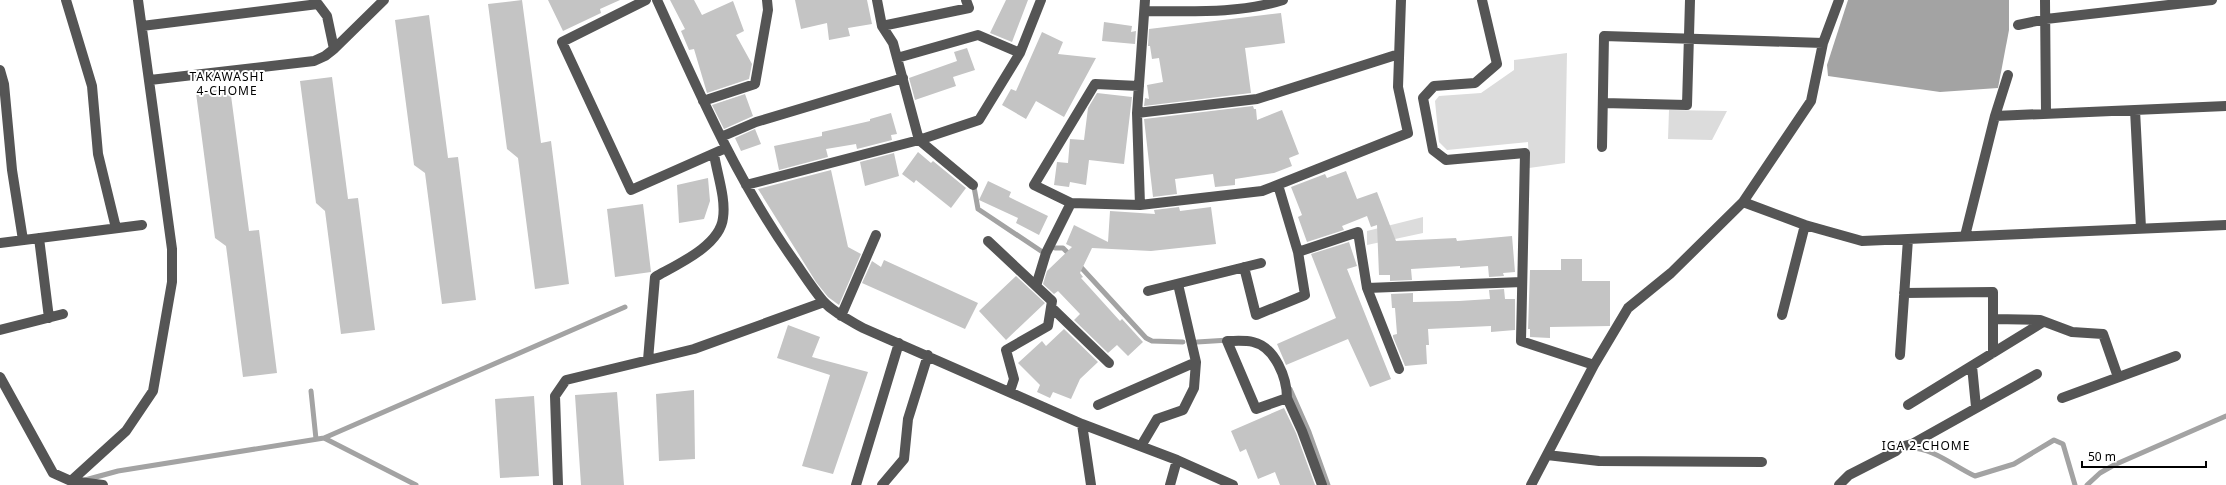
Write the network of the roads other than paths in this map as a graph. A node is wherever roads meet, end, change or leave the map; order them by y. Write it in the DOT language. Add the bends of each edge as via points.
graph roads {
  1 [pos="66,0"];
  2 [pos="138,0"];
  3 [pos="384,0"];
  4 [pos="646,0"];
  5 [pos="657,0"];
  6 [pos="767,0"];
  7 [pos="877,0"];
  8 [pos="966,0"];
  9 [pos="1041,0"];
  10 [pos="1145,0"];
  11 [pos="1283,0"];
  12 [pos="1401,0"];
  13 [pos="1482,0"];
  14 [pos="1690,0"];
  15 [pos="1839,0"];
  16 [pos="2045,0"];
  17 [pos="2212,0"];
  18 [pos="282,4"];
  19 [pos="1145,11"];
  20 [pos="2046,20"];
  21 [pos="2018,25"];
  22 [pos="142,26"];
  23 [pos="882,26"];
  24 [pos="1689,38"];
  25 [pos="1822,44"];
  26 [pos="334,49"];
  27 [pos="1020,53"];
  28 [pos="1399,54"];
  29 [pos="898,58"];
  30 [pos="0,70"];
  31 [pos="2008,75"];
  32 [pos="903,78"];
  33 [pos="150,80"];
  34 [pos="1139,86"];
  35 [pos="703,101"];
  36 [pos="1603,103"];
  37 [pos="2226,106"];
  38 [pos="2135,110"];
  39 [pos="1137,113"];
  40 [pos="2046,113"];
  41 [pos="1995,116"];
  42 [pos="721,137"];
  43 [pos="919,140"];
  44 [pos="1602,147"];
  45 [pos="726,148"];
  46 [pos="714,154"];
  47 [pos="746,185"];
  48 [pos="973,185"];
  49 [pos="1278,185"];
  50 [pos="1743,202"];
  51 [pos="1071,203"];
  52 [pos="1140,204"];
  53 [pos="142,225"];
  54 [pos="1805,225"];
  55 [pos="2226,225"];
  56 [pos="116,228"];
  57 [pos="2141,228"];
  58 [pos="876,235"];
  59 [pos="1965,236"];
  60 [pos="39,238"];
  61 [pos="1908,239"];
  62 [pos="23,240"];
  63 [pos="988,241"];
  64 [pos="0,243"];
  65 [pos="1298,252"];
  66 [pos="1261,263"];
  67 [pos="1244,267"];
  68 [pos="1522,282"];
  69 [pos="1178,284"];
  70 [pos="1036,286"];
  71 [pos="1367,288"];
  72 [pos="1148,291"];
  73 [pos="1904,293"];
  74 [pos="824,302"];
  75 [pos="1051,307"];
  76 [pos="64,314"];
  77 [pos="1782,315"];
  78 [pos="841,316"];
  79 [pos="49,318"];
  80 [pos="1994,319"];
  81 [pos="2043,322"];
  82 [pos="0,330"];
  83 [pos="899,343"];
  84 [pos="1993,353"];
  85 [pos="928,355"];
  86 [pos="1900,355"];
  87 [pos="2176,356"];
  88 [pos="648,360"];
  89 [pos="1196,362"];
  90 [pos="1109,363"];
  91 [pos="1594,365"];
  92 [pos="1972,366"];
  93 [pos="1399,369"];
  94 [pos="2037,374"];
  95 [pos="0,377"];
  96 [pos="2118,377"];
  97 [pos="1010,391"];
  98 [pos="1287,398"];
  99 [pos="2062,398"];
  100 [pos="1098,405"];
  101 [pos="1908,405"];
  102 [pos="1976,407"];
  103 [pos="1082,424"];
  104 [pos="1141,446"];
  105 [pos="1547,455"];
  106 [pos="1177,460"];
  107 [pos="1762,462"];
  108 [pos="71,483"];
  109 [pos="103,485"];
  110 [pos="558,485"];
  111 [pos="856,485"];
  112 [pos="882,485"];
  113 [pos="1091,485"];
  114 [pos="1170,485"];
  115 [pos="1233,485"];
  116 [pos="1322,485"];
  117 [pos="1531,485"];
  118 [pos="1839,485"];
  1 -- 56 [label="street" via="92,86 98,154"];
  2 -- 22 [label="street"];
  3 -- 26 [label="street"];
  4 -- 46 [label="street" via="562,42 631,190"];
  5 -- 35 [label="street"];
  6 -- 35 [label="street" via="768,10 755,84"];
  7 -- 23 [label="street"];
  8 -- 23 [label="street" via="969,8"];
  9 -- 27 [label="street"];
  10 -- 19 [label="street"];
  11 -- 19 [label="street" via="1255,7 1210,11"];
  12 -- 28 [label="street"];
  13 -- 68 [label="street" via="1497,64 1475,83 1434,86 1423,98 1433,150 1446,160 1525,153"];
  14 -- 24 [label="street"];
  15 -- 25 [label="street"];
  16 -- 20 [label="street"];
  17 -- 20 [label="street"];
  18 -- 22 [label="street"];
  18 -- 26 [label="street" via="318,4 327,16"];
  19 -- 34 [label="street"];
  20 -- 21 [label="street"];
  20 -- 40 [label="street"];
  22 -- 33 [label="street"];
  23 -- 29 [label="street" via="893,43"];
  24 -- 25 [label="street"];
  24 -- 36 [label="street" via="1687,105"];
  24 -- 36 [label="street" via="1604,36"];
  25 -- 50 [label="street" via="1811,101"];
  26 -- 33 [label="street" via="314,61"];
  27 -- 29 [label="street" via="978,35"];
  27 -- 43 [label="street" via="979,120"];
  28 -- 39 [label="street" via="1257,99"];
  28 -- 49 [label="street" via="1398,87 1408,132"];
  29 -- 32 [label="street"];
  30 -- 62 [label="street" via="4,84 12,170"];
  31 -- 41 [label="street"];
  32 -- 42 [label="street" via="756,122"];
  32 -- 43 [label="street"];
  33 -- 108 [label="street" via="172,249 172,282 153,391 126,431"];
  34 -- 39 [label="street"];
  34 -- 51 [label="street" via="1095,84 1034,185"];
  35 -- 42 [label="street"];
  36 -- 44 [label="street"];
  37 -- 38 [label="street"];
  38 -- 40 [label="street"];
  38 -- 57 [label="street"];
  39 -- 52 [label="street"];
  40 -- 41 [label="street"];
  41 -- 59 [label="street"];
  42 -- 45 [label="street"];
  43 -- 47 [label="street"];
  43 -- 48 [label="street"];
  45 -- 46 [label="street"];
  45 -- 47 [label="street"];
  46 -- 88 [label="street" via="723,219 716,234 697,253 655,277"];
  47 -- 74 [label="street" via="781,242"];
  49 -- 52 [label="street" via="1262,191"];
  49 -- 65 [label="street"];
  50 -- 54 [label="street"];
  50 -- 91 [label="street" via="1671,273 1628,308"];
  51 -- 52 [label="street"];
  51 -- 70 [label="street" via="1046,253"];
  53 -- 56 [label="street"];
  54 -- 61 [label="street" via="1862,241"];
  54 -- 77 [label="street"];
  55 -- 57 [label="street"];
  56 -- 60 [label="street"];
  57 -- 59 [label="street"];
  58 -- 78 [label="street"];
  59 -- 61 [label="street"];
  60 -- 62 [label="street"];
  60 -- 79 [label="street"];
  61 -- 73 [label="street"];
  62 -- 64 [label="street"];
  63 -- 70 [label="street"];
  65 -- 67 [label="street" via="1305,295 1256,315"];
  65 -- 71 [label="street" via="1358,232"];
  66 -- 67 [label="street"];
  67 -- 69 [label="street"];
  68 -- 71 [label="street"];
  68 -- 91 [label="street" via="1521,341"];
  69 -- 72 [label="street"];
  69 -- 89 [label="street"];
  70 -- 75 [label="street" via="1052,301"];
  71 -- 93 [label="street"];
  73 -- 80 [label="street" via="1993,292"];
  73 -- 86 [label="street"];
  74 -- 78 [label="street"];
  74 -- 88 [label="street" via="694,349"];
  75 -- 90 [label="street"];
  75 -- 97 [label="street" via="1048,326 1006,350 1014,379"];
  76 -- 79 [label="street"];
  78 -- 83 [label="street"];
  79 -- 82 [label="street"];
  80 -- 81 [label="street"];
  80 -- 84 [label="street"];
  81 -- 84 [label="street"];
  81 -- 96 [label="street" via="2072,332 2103,334"];
  83 -- 85 [label="street"];
  83 -- 111 [label="street"];
  84 -- 92 [label="street"];
  85 -- 97 [label="street"];
  85 -- 112 [label="street" via="908,419 904,458"];
  87 -- 96 [label="street"];
  88 -- 110 [label="street" via="566,380 556,396"];
  89 -- 100 [label="street"];
  89 -- 104 [label="street" via="1194,388 1183,410 1157,418"];
  91 -- 105 [label="street"];
  92 -- 101 [label="street"];
  92 -- 102 [label="street"];
  94 -- 102 [label="street"];
  95 -- 108 [label="street" via="53,473"];
  96 -- 99 [label="street"];
  97 -- 103 [label="street"];
  98 -- 98 [label="street" via="1287,386 1278,364 1265,348 1253,342 1227,341 1256,409"];
  98 -- 116 [label="street"];
  102 -- 118 [label="street" via="1849,476"];
  103 -- 104 [label="street"];
  103 -- 113 [label="street"];
  104 -- 106 [label="street"];
  105 -- 107 [label="street" via="1599,461"];
  105 -- 117 [label="street"];
  106 -- 114 [label="street"];
  106 -- 115 [label="street"];
  108 -- 109 [label="street"];
}
